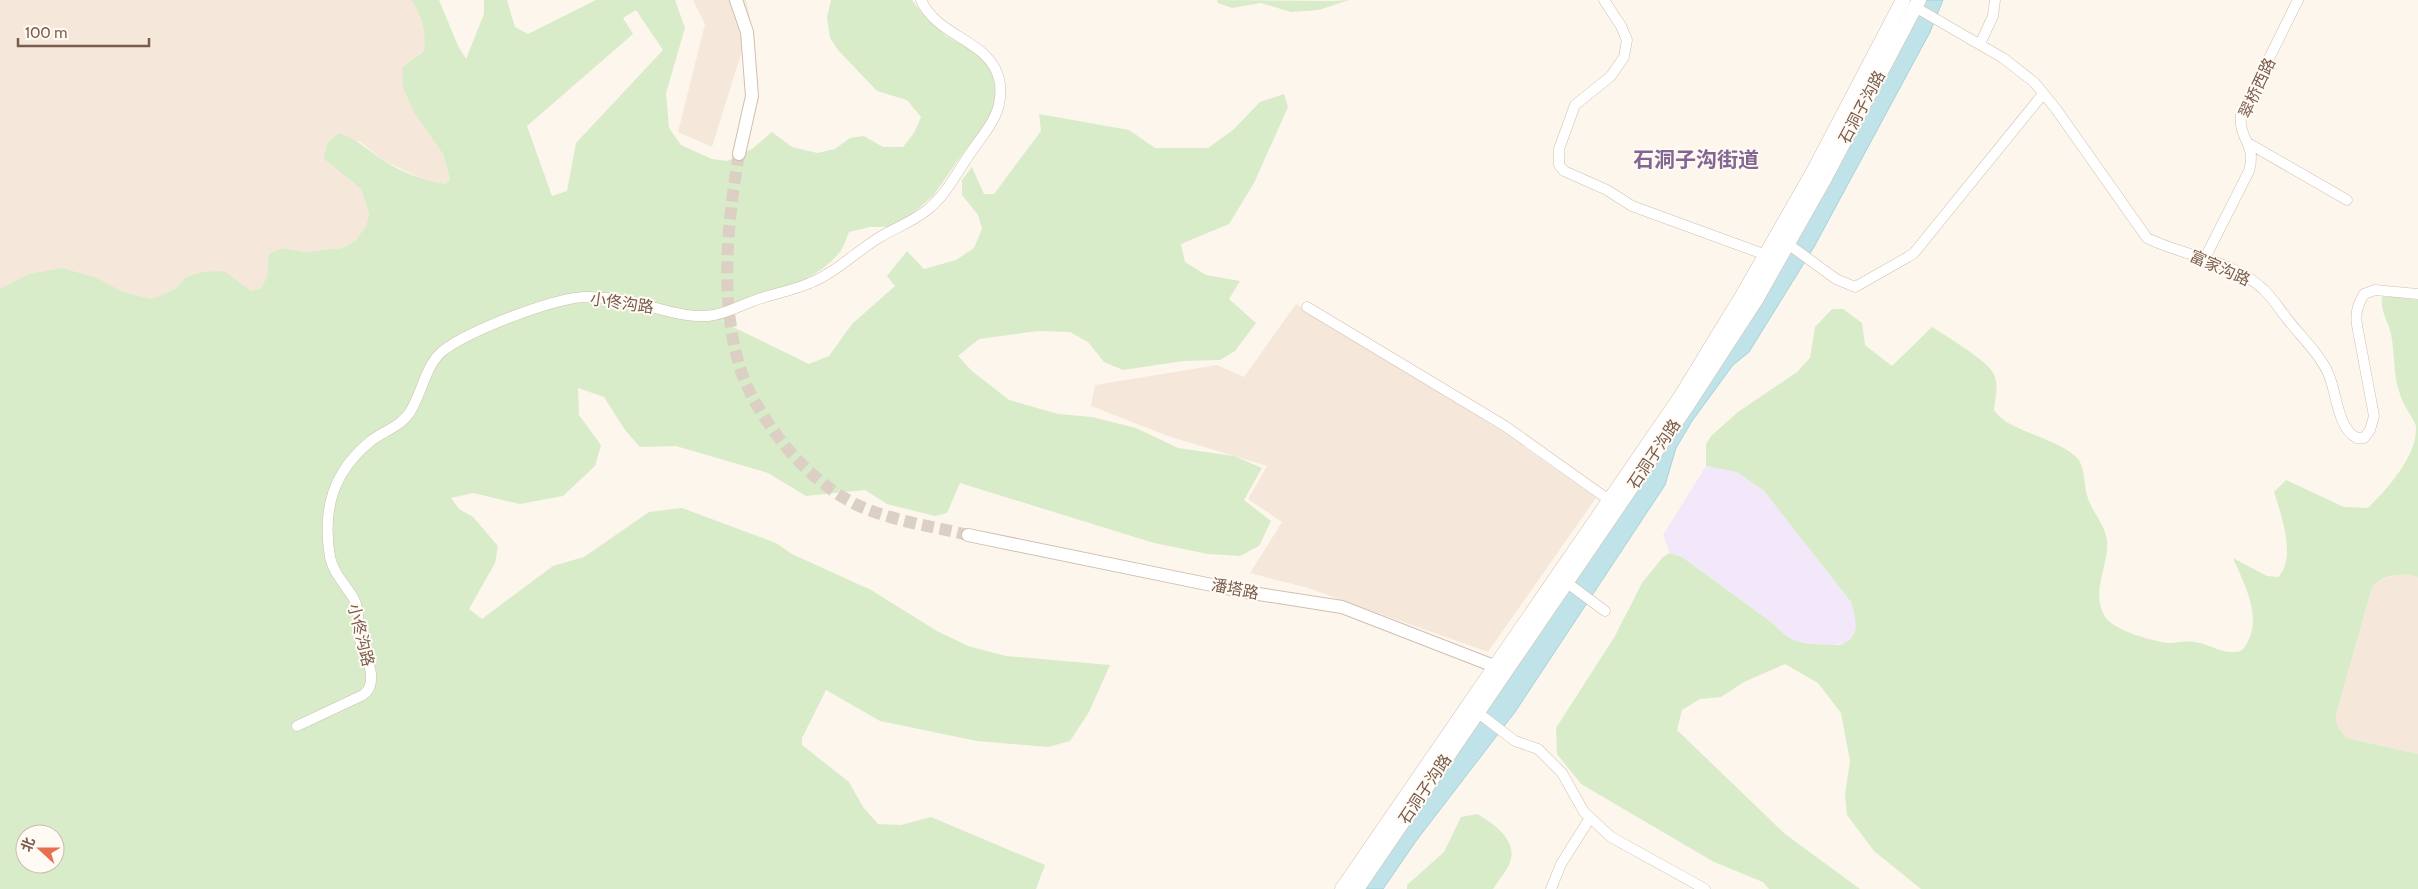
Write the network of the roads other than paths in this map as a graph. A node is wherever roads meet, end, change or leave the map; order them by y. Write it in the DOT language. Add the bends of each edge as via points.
graph roads {
  1 [pos="736,0"];
  2 [pos="921,0"];
  3 [pos="1604,0"];
  4 [pos="1995,0"];
  5 [pos="2298,0"];
  6 [pos="1914,4"];
  7 [pos="1980,44"];
  8 [pos="2043,94"];
  9 [pos="2248,143"];
  10 [pos="739,154"];
  11 [pos="2347,200"];
  12 [pos="1789,245"];
  13 [pos="1766,255"];
  14 [pos="2205,258"];
  15 [pos="2418,294"];
  16 [pos="1307,307"];
  17 [pos="1609,500"];
  18 [pos="968,535"];
  19 [pos="1568,583"];
  20 [pos="1605,611"];
  21 [pos="1494,666"];
  22 [pos="1479,714"];
  23 [pos="297,726"];
  24 [pos="1590,818"];
  25 [pos="1342,889"];
  26 [pos="1357,889"];
  27 [pos="1551,889"];
  28 [pos="1705,889"];
  1 -- 10 [label="street" via="747,32 752,96"];
  2 -- 23 [label="street, 小佟沟路" via="936,22 986,54 1000,82 996,119 945,190 927,210 810,283 749,302 732,311 709,316 694,315 629,301 583,297 495,323 442,351 409,415 372,440 346,465 333,488 330,558 356,605 360,639 371,674 368,692"];
  3 -- 13 [label="street" via="1627,40 1624,57 1611,76 1575,106 1559,149 1559,165 1564,171 1607,190 1632,206"];
  4 -- 7 [label="street" via="1993,16"];
  5 -- 9 [label="street, 翠桥西路" via="2242,115 2240,126"];
  6 -- 7 [label="street, 富家沟路"];
  6 -- 12 [label="main road, 石洞子沟路"];
  6 -- 13 [label="main road, 石洞子沟路"];
  7 -- 8 [label="street, 富家沟路" via="2034,82"];
  8 -- 12 [label="street" via="1908,257 1855,287 1836,280"];
  8 -- 14 [label="street, 富家沟路" via="2147,238"];
  9 -- 11 [label="street"];
  9 -- 14 [label="street, 翠桥西路" via="2253,158 2249,171"];
  12 -- 19 [label="main road, 石洞子沟路" via="1689,403"];
  13 -- 17 [label="main road, 石洞子沟路" via="1682,396"];
  14 -- 15 [label="street, 富家沟路" via="2248,278 2265,290 2323,362 2346,429 2357,438 2364,438 2374,416 2355,314 2357,305 2364,294 2375,290"];
  16 -- 17 [label="street" via="1504,426"];
  17 -- 21 [label="main road, 石洞子沟路"];
  18 -- 21 [label="street, 潘塔路" via="1246,592 1342,607"];
  19 -- 20 [label="street"];
  19 -- 22 [label="main road, 石洞子沟路"];
  21 -- 25 [label="main road, 石洞子沟路"];
  22 -- 24 [label="street" via="1515,741 1538,749 1562,773"];
  22 -- 26 [label="main road, 石洞子沟路"];
  24 -- 27 [label="street" via="1561,864"];
  24 -- 28 [label="street" via="1611,837"];
}
